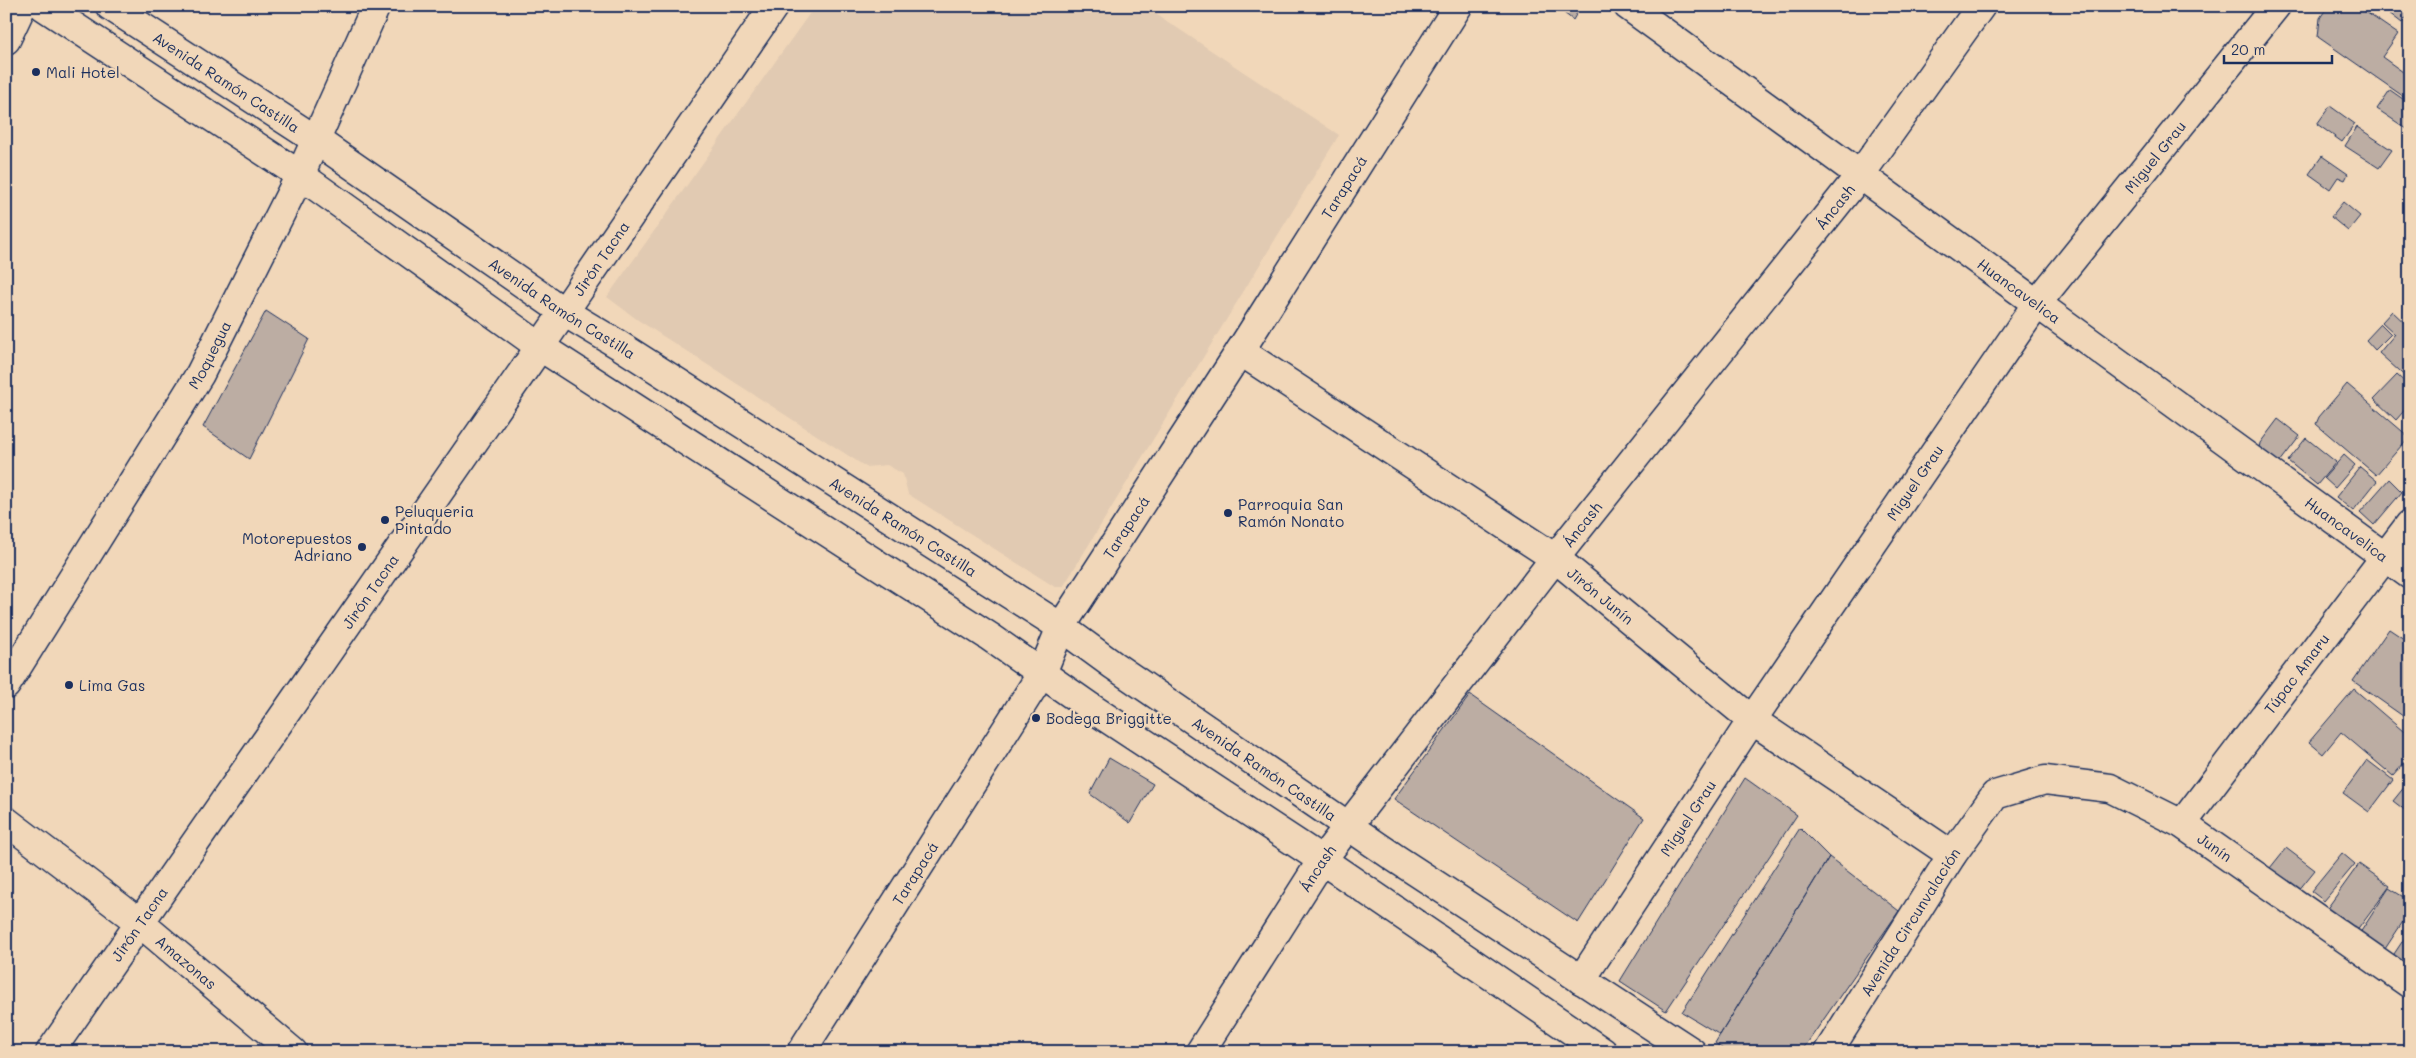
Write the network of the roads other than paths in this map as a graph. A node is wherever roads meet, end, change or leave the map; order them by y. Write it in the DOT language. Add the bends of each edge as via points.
graph roads {
  1 [pos="22,6"];
  2 [pos="43,6"];
  3 [pos="110,6"];
  4 [pos="376,6"];
  5 [pos="774,6"];
  6 [pos="1458,6"];
  7 [pos="1628,6"];
  8 [pos="1981,6"];
  9 [pos="2276,6"];
  10 [pos="6,40"];
  11 [pos="316,140"];
  12 [pos="300,174"];
  13 [pos="1860,175"];
  14 [pos="2038,302"];
  15 [pos="564,312"];
  16 [pos="539,346"];
  17 [pos="1240,351"];
  18 [pos="2410,524"];
  19 [pos="2386,556"];
  20 [pos="1555,558"];
  21 [pos="2410,575"];
  22 [pos="1061,628"];
  23 [pos="1042,673"];
  24 [pos="6,685"];
  25 [pos="1752,720"];
  26 [pos="1995,795"];
  27 [pos="6,820"];
  28 [pos="1348,824"];
  29 [pos="2182,824"];
  30 [pos="1952,855"];
  31 [pos="1322,860"];
  32 [pos="140,922"];
  33 [pos="1581,980"];
  34 [pos="2410,984"];
  35 [pos="50,1052"];
  36 [pos="293,1052"];
  37 [pos="802,1052"];
  38 [pos="1200,1052"];
  39 [pos="1603,1052"];
  40 [pos="1692,1052"];
  41 [pos="1828,1052"];
  1 -- 10 [label="street"];
  2 -- 12 [label="street"];
  3 -- 11 [label="street, Avenida Ramón Castilla"];
  4 -- 11 [label="street, Moquegua"];
  5 -- 15 [label="street, Jirón Tacna"];
  6 -- 17 [label="street, Tarapacá"];
  7 -- 13 [label="street, Huancavelica"];
  8 -- 13 [label="street, Áncash"];
  9 -- 14 [label="street, Miguel Grau"];
  11 -- 12 [label="street, Moquegua"];
  11 -- 15 [label="street, Avenida Ramón Castilla"];
  12 -- 16 [label="street"];
  12 -- 24 [label="street, Moquegua" via="200,374"];
  13 -- 14 [label="street, Huancavelica"];
  13 -- 20 [label="street, Áncash"];
  14 -- 19 [label="street, Huancavelica"];
  14 -- 25 [label="street, Miguel Grau"];
  15 -- 16 [label="street, Jirón Tacna"];
  15 -- 22 [label="street, Avenida Ramón Castilla"];
  16 -- 23 [label="street"];
  16 -- 32 [label="street, Jirón Tacna"];
  17 -- 20 [label="street, Jirón Junín"];
  17 -- 22 [label="street, Tarapacá"];
  18 -- 19 [label="street, Túpac Amaru"];
  19 -- 21 [label="street, Huancavelica"];
  19 -- 29 [label="street, Túpac Amaru"];
  20 -- 25 [label="street, Jirón Junín"];
  20 -- 28 [label="street, Áncash"];
  22 -- 23 [label="street, Tarapacá"];
  22 -- 28 [label="street, Avenida Ramón Castilla"];
  23 -- 31 [label="street"];
  23 -- 37 [label="street, Tarapacá"];
  25 -- 30 [label="street, Jirón Junín"];
  25 -- 33 [label="street, Miguel Grau"];
  26 -- 29 [label="street, Junín" via="2044,780 2110,788"];
  26 -- 30 [label="street, Avenida Circunvalación"];
  27 -- 32 [label="street, Amazonas"];
  28 -- 31 [label="street, Áncash"];
  28 -- 33 [label="street, Avenida Ramón Castilla"];
  29 -- 34 [label="street, Junín"];
  30 -- 41 [label="street, Avenida Circunvalación"];
  31 -- 38 [label="street, Áncash"];
  31 -- 39 [label="street"];
  32 -- 35 [label="street, Jirón Tacna"];
  32 -- 36 [label="street, Amazonas"];
  33 -- 40 [label="street, Avenida Ramón Castilla"];
}
